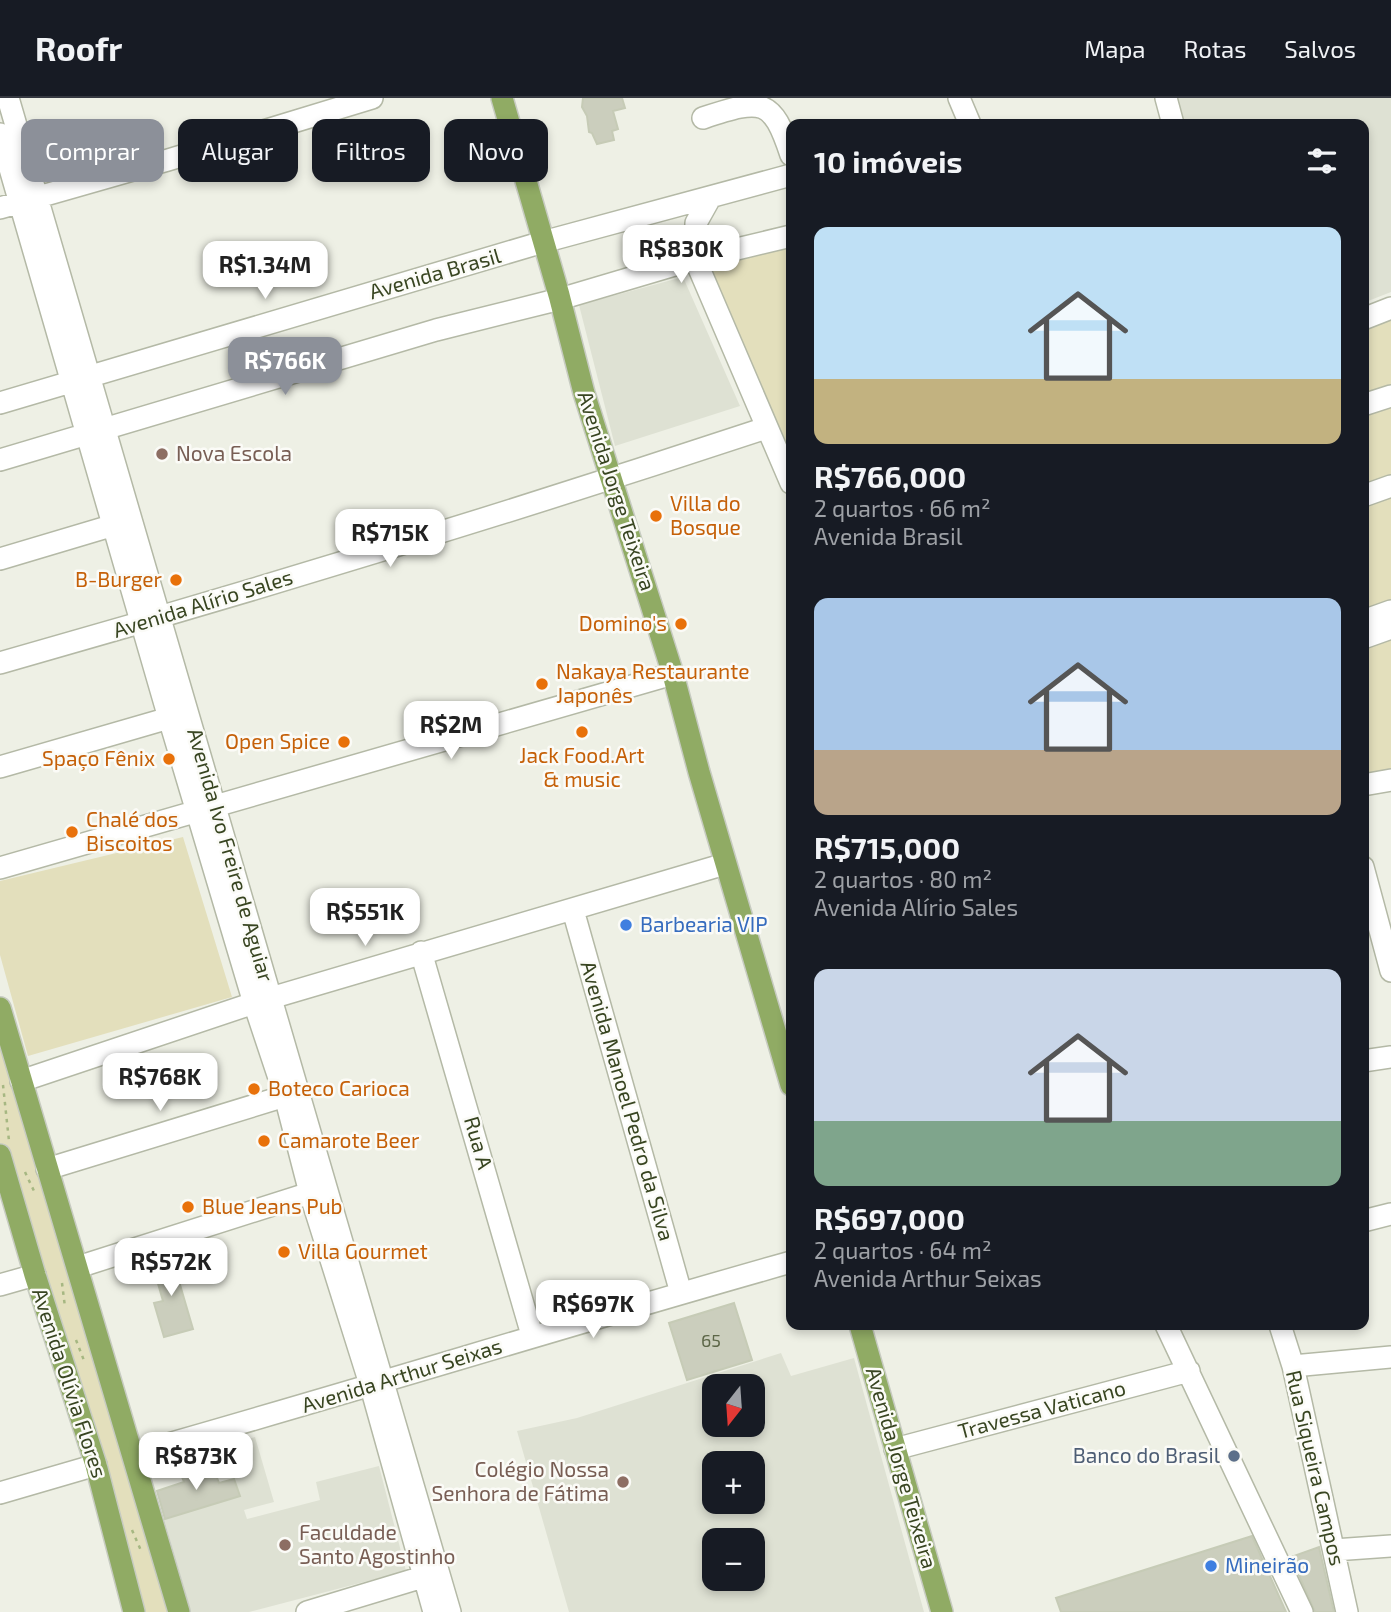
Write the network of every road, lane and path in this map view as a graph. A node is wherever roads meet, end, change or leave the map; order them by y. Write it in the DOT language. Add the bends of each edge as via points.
graph roads {
  1 [pos="8,98"];
  2 [pos="372,98"];
  3 [pos="502,98"];
  4 [pos="1166,98"];
  5 [pos="703,118"];
  6 [pos="1172,119"];
  7 [pos="0,134"];
  8 [pos="786,139"];
  9 [pos="786,176"];
  10 [pos="710,198"];
  11 [pos="18,203"];
  12 [pos="786,237"];
  13 [pos="544,242"];
  14 [pos="695,259"];
  15 [pos="560,299"];
  16 [pos="1391,308"];
  17 [pos="1369,317"];
  18 [pos="80,378"];
  19 [pos="1391,396"];
  20 [pos="1369,403"];
  21 [pos="0,404"];
  22 [pos="766,428"];
  23 [pos="96,433"];
  24 [pos="0,460"];
  25 [pos="786,472"];
  26 [pos="611,480"];
  27 [pos="1391,486"];
  28 [pos="1369,494"];
  29 [pos="114,525"];
  30 [pos="0,559"];
  31 [pos="1391,611"];
  32 [pos="1369,619"];
  33 [pos="152,620"];
  34 [pos="1391,628"];
  35 [pos="1369,636"];
  36 [pos="0,663"];
  37 [pos="673,674"];
  38 [pos="169,718"];
  39 [pos="0,767"];
  40 [pos="1391,780"];
  41 [pos="1369,784"];
  42 [pos="207,810"];
  43 [pos="725,863"];
  44 [pos="0,868"];
  45 [pos="1369,891"];
  46 [pos="573,910"];
  47 [pos="1378,928"];
  48 [pos="421,952"];
  49 [pos="1391,971"];
  50 [pos="263,1001"];
  51 [pos="0,1007"];
  52 [pos="1391,1057"];
  53 [pos="1369,1061"];
  54 [pos="786,1068"];
  55 [pos="21,1081"];
  56 [pos="285,1097"];
  57 [pos="0,1155"];
  58 [pos="47,1169"];
  59 [pos="310,1193"];
  60 [pos="1391,1214"];
  61 [pos="1369,1220"];
  62 [pos="786,1263"];
  63 [pos="78,1267"];
  64 [pos="34,1275"];
  65 [pos="0,1285"];
  66 [pos="681,1293"];
  67 [pos="861,1330"];
  68 [pos="1169,1330"];
  69 [pos="1282,1330"];
  70 [pos="532,1335"];
  71 [pos="1391,1357"];
  72 [pos="1293,1366"];
  73 [pos="1189,1371"];
  74 [pos="378,1385"];
  75 [pos="895,1449"];
  76 [pos="133,1454"];
  77 [pos="96,1465"];
  78 [pos="0,1493"];
  79 [pos="1391,1545"];
  80 [pos="1334,1550"];
  81 [pos="431,1575"];
  82 [pos="134,1612"];
  83 [pos="179,1612"];
  84 [pos="307,1612"];
  85 [pos="434,1612"];
  86 [pos="450,1612"];
  87 [pos="942,1612"];
  88 [pos="1302,1612"];
  89 [pos="1347,1612"];
  1 -- 11 [label="street, Avenida Ivo Freire de Aguiar"];
  2 -- 11 [label="street"];
  3 -- 13 [label="main road, Avenida Jorge Teixeira"];
  4 -- 6 [label="street"];
  5 -- 8 [label="street" via="755,101 769,106 780,119"];
  7 -- 11 [label="street, Avenida Ivo Freire de Aguiar"];
  9 -- 10 [label="street, Avenida Brasil"];
  10 -- 13 [label="street, Avenida Brasil"];
  10 -- 14 [label="street" via="696,223"];
  11 -- 18 [label="street, Avenida Ivo Freire de Aguiar" via="59,331"];
  12 -- 14 [label="street"];
  13 -- 15 [label="main road, Avenida Jorge Teixeira"];
  13 -- 18 [label="street, Avenida Brasil"];
  14 -- 15 [label="street"];
  14 -- 22 [label="street"];
  15 -- 23 [label="street" via="423,334"];
  15 -- 26 [label="main road, Avenida Jorge Teixeira"];
  16 -- 17 [label="street"];
  18 -- 21 [label="street, Avenida Brasil"];
  18 -- 23 [label="street, Avenida Ivo Freire de Aguiar"];
  19 -- 20 [label="street"];
  22 -- 25 [label="street"];
  22 -- 26 [label="street, Avenida Alírio Sales"];
  23 -- 24 [label="street"];
  23 -- 29 [label="street, Avenida Ivo Freire de Aguiar"];
  23 -- 33 [label="street, Avenida Ivo Freire de Aguiar"];
  26 -- 33 [label="street, Avenida Alírio Sales"];
  26 -- 37 [label="main road, Avenida Jorge Teixeira"];
  27 -- 28 [label="street"];
  29 -- 30 [label="street"];
  29 -- 33 [label="street, Avenida Ivo Freire de Aguiar"];
  31 -- 32 [label="street"];
  33 -- 36 [label="street, Avenida Alírio Sales"];
  33 -- 38 [label="street, Avenida Ivo Freire de Aguiar"];
  33 -- 42 [label="street, Avenida Ivo Freire de Aguiar"];
  34 -- 35 [label="street"];
  37 -- 42 [label="street"];
  37 -- 43 [label="main road, Avenida Jorge Teixeira"];
  38 -- 39 [label="street"];
  38 -- 42 [label="street, Avenida Ivo Freire de Aguiar"];
  40 -- 41 [label="street"];
  42 -- 44 [label="street"];
  42 -- 50 [label="street, Avenida Ivo Freire de Aguiar"];
  43 -- 46 [label="street"];
  43 -- 54 [label="main road, Avenida Jorge Teixeira"];
  45 -- 47 [label="street"];
  46 -- 48 [label="street"];
  46 -- 66 [label="street, Avenida Manoel Pedro da Silva"];
  47 -- 49 [label="street"];
  48 -- 50 [label="street"];
  48 -- 70 [label="street, Rua A"];
  50 -- 55 [label="street"];
  50 -- 56 [label="street, Avenida Ivo Freire de Aguiar"];
  50 -- 74 [label="street, Avenida Ivo Freire de Aguiar"];
  51 -- 55 [label="main road, Avenida Olívia Flores"];
  52 -- 53 [label="street"];
  55 -- 58 [label="main road, Avenida Olívia Flores"];
  56 -- 58 [label="street"];
  56 -- 59 [label="street, Avenida Ivo Freire de Aguiar"];
  57 -- 64 [label="main road, Avenida Olívia Flores"];
  58 -- 63 [label="main road, Avenida Olívia Flores"];
  59 -- 63 [label="street"];
  59 -- 74 [label="street, Avenida Ivo Freire de Aguiar"];
  60 -- 61 [label="street"];
  62 -- 66 [label="street, Avenida Arthur Seixas"];
  63 -- 76 [label="main road, Avenida Olívia Flores"];
  64 -- 65 [label="street"];
  64 -- 77 [label="main road, Avenida Olívia Flores"];
  66 -- 70 [label="street, Avenida Arthur Seixas"];
  67 -- 75 [label="main road, Avenida Jorge Teixeira"];
  68 -- 73 [label="street"];
  69 -- 72 [label="street, Rua Siqueira Campos"];
  70 -- 74 [label="street, Avenida Arthur Seixas"];
  71 -- 72 [label="street"];
  72 -- 80 [label="street, Rua Siqueira Campos"];
  73 -- 75 [label="street, Travessa Vaticano"];
  73 -- 88 [label="street"];
  74 -- 76 [label="street, Avenida Arthur Seixas"];
  74 -- 81 [label="street, Avenida Ivo Freire de Aguiar"];
  75 -- 87 [label="main road, Avenida Jorge Teixeira"];
  76 -- 83 [label="main road, Avenida Olívia Flores"];
  77 -- 78 [label="street"];
  77 -- 82 [label="main road, Avenida Olívia Flores"];
  79 -- 80 [label="street"];
  80 -- 89 [label="street, Rua Siqueira Campos"];
  81 -- 84 [label="street"];
  81 -- 85 [label="street, Avenida Ivo Freire de Aguiar"];
  81 -- 86 [label="street, Avenida Ivo Freire de Aguiar"];
}
